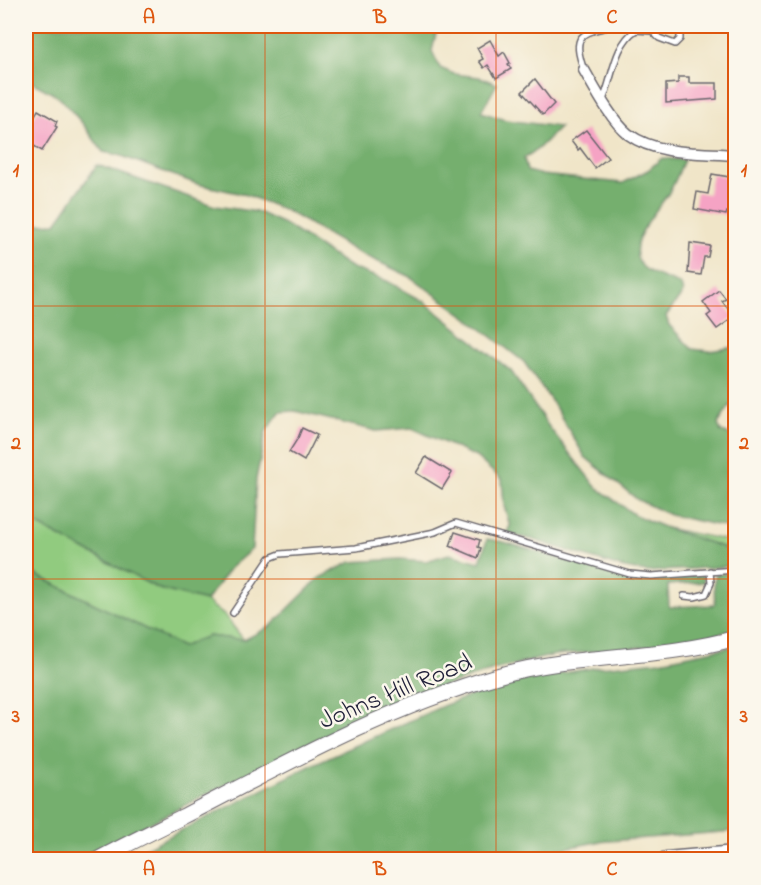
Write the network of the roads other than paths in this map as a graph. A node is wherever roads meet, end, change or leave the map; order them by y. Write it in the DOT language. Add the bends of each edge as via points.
graph roads {
  1 [pos="612,26"];
  2 [pos="663,26"];
  3 [pos="674,26"];
  4 [pos="652,31"];
  5 [pos="584,70"];
  6 [pos="603,100"];
  7 [pos="735,155"];
  8 [pos="735,570"];
  9 [pos="710,571"];
  10 [pos="684,596"];
  11 [pos="233,613"];
  12 [pos="735,638"];
  13 [pos="735,854"];
  14 [pos="97,860"];
  15 [pos="666,860"];
  1 -- 5 [label="lane" via="583,34 578,48"];
  2 -- 4 [label="lane"];
  3 -- 4 [label="lane" via="680,33 675,44"];
  4 -- 6 [label="lane" via="636,30 629,35 616,59"];
  5 -- 6 [label="street"];
  6 -- 7 [label="street" via="627,133 643,143"];
  8 -- 9 [label="lane"];
  9 -- 10 [label="lane" via="711,584 706,594"];
  9 -- 11 [label="lane" via="630,574 456,523 435,532 356,548 270,558"];
  12 -- 14 [label="main road, Johns Hill Road" via="655,653 538,666 463,687 412,705 308,752"];
  13 -- 15 [label="main road"];
}
